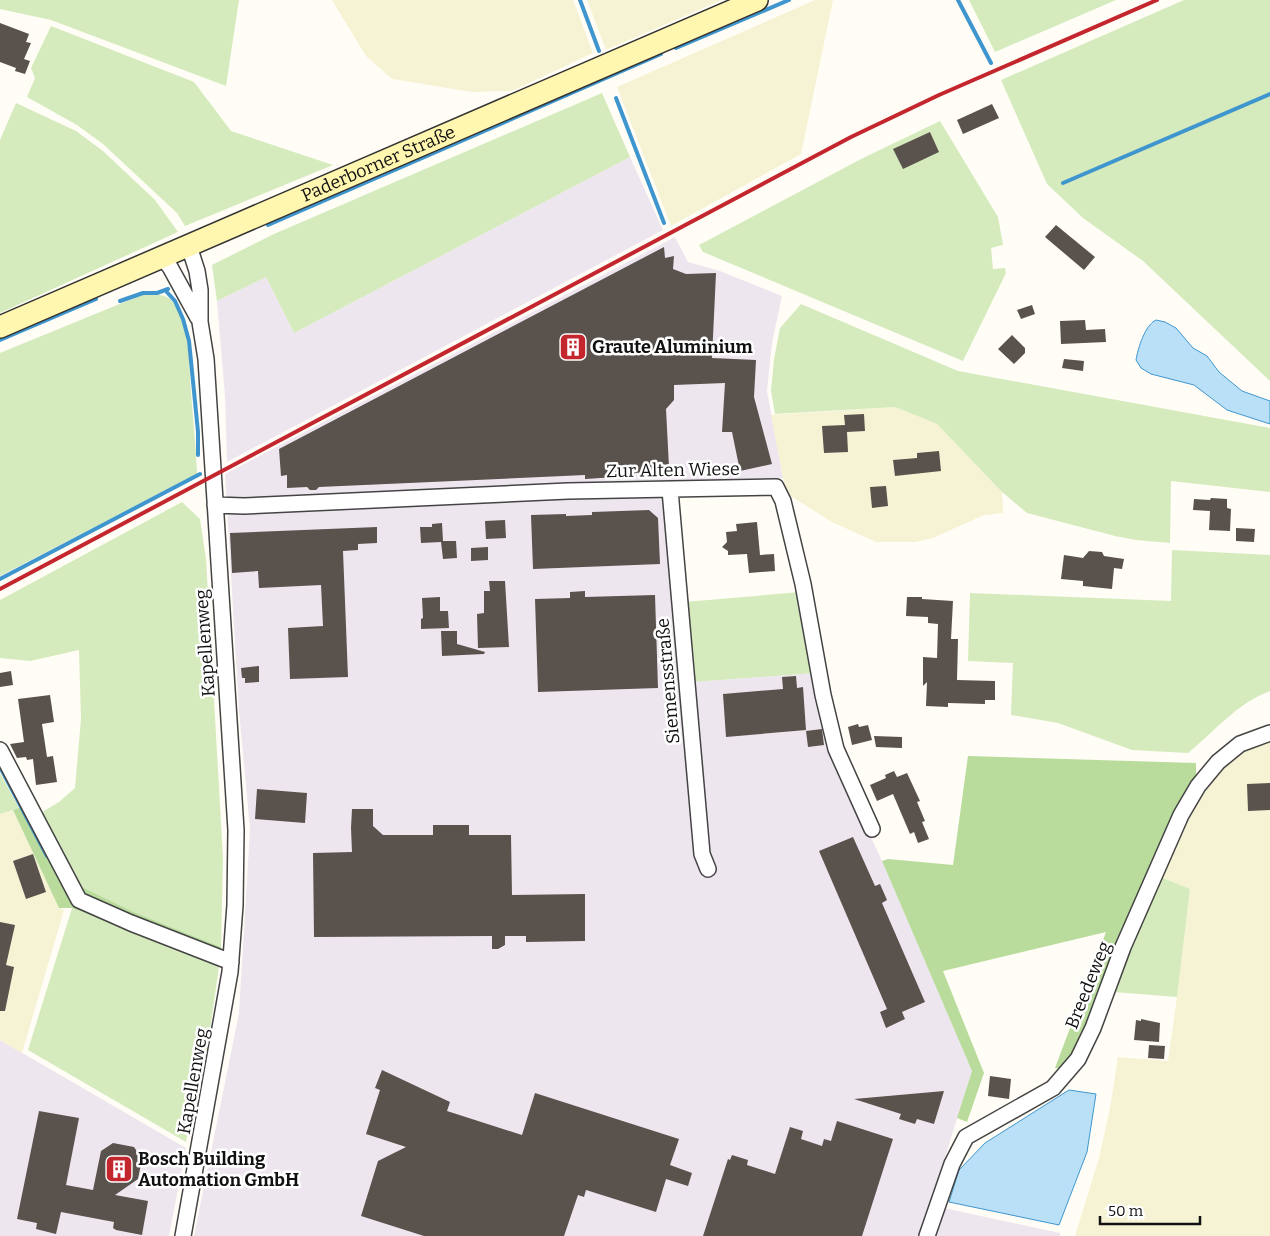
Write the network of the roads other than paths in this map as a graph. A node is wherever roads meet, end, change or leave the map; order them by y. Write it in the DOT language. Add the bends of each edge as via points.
graph roads {
  1 [pos="757,0"];
  2 [pos="189,246"];
  3 [pos="162,257"];
  4 [pos="200,322"];
  5 [pos="0,327"];
  6 [pos="670,490"];
  7 [pos="214,505"];
  8 [pos="1270,733"];
  9 [pos="0,750"];
  10 [pos="872,829"];
  11 [pos="708,869"];
  12 [pos="231,962"];
  13 [pos="183,1236"];
  14 [pos="927,1236"];
  1 -- 2 [label="main road, Paderborner Straße"];
  2 -- 3 [label="main road, Paderborner Straße"];
  2 -- 4 [label="street, Kapellenweg" via="200,290"];
  3 -- 4 [label="street, Kapellenweg"];
  3 -- 5 [label="main road, Paderborner Straße"];
  4 -- 7 [label="street, Kapellenweg" via="206,359"];
  6 -- 7 [label="street, Zur Alten Wiese"];
  6 -- 10 [label="street, Zur Alten Wiese" via="776,487 783,501 803,584 836,749"];
  6 -- 11 [label="street, Siemensstraße" via="702,854"];
  7 -- 12 [label="street, Kapellenweg" via="236,830 236,906"];
  8 -- 14 [label="street, Breedeweg" via="1240,744 1218,762 1198,786 1181,815 1078,1059 1053,1088 966,1137 952,1164"];
  9 -- 12 [label="street" via="80,900"];
  12 -- 13 [label="street, Kapellenweg"];
}
